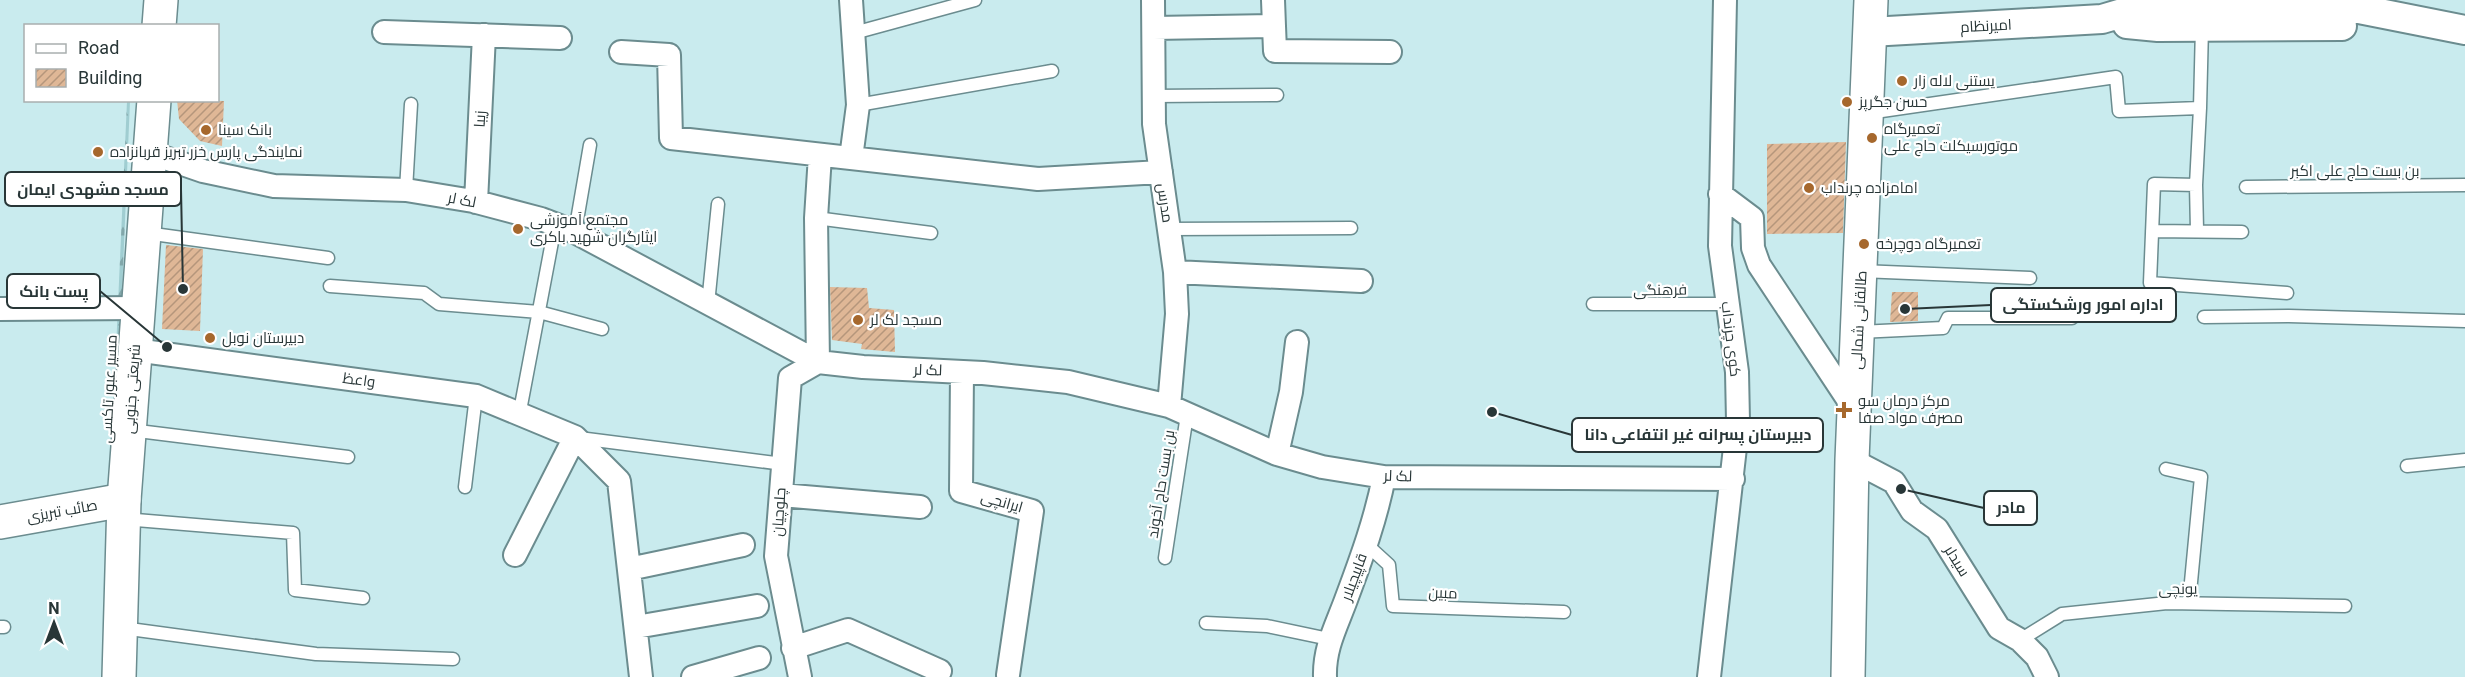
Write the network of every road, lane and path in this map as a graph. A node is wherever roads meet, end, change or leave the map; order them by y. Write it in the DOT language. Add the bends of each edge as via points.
graph roads {
  1 [pos="161,0"];
  2 [pos="851,0"];
  3 [pos="975,0"];
  4 [pos="1152,0"];
  5 [pos="1273,0"];
  6 [pos="1725,0"];
  7 [pos="1871,16"];
  8 [pos="2102,20"];
  9 [pos="2402,20"];
  10 [pos="159,24"];
  11 [pos="2202,25"];
  12 [pos="1274,26"];
  13 [pos="1154,28"];
  14 [pos="2465,30"];
  15 [pos="384,32"];
  16 [pos="854,33"];
  17 [pos="484,35"];
  18 [pos="560,38"];
  19 [pos="621,52"];
  20 [pos="1390,52"];
  21 [pos="1052,71"];
  22 [pos="1277,95"];
  23 [pos="1153,96"];
  24 [pos="411,104"];
  25 [pos="858,105"];
  26 [pos="2200,108"];
  27 [pos="1867,113"];
  28 [pos="148,126"];
  29 [pos="590,145"];
  30 [pos="820,155"];
  31 [pos="851,158"];
  32 [pos="1161,172"];
  33 [pos="2196,184"];
  34 [pos="2465,185"];
  35 [pos="2246,187"];
  36 [pos="406,190"];
  37 [pos="1720,194"];
  38 [pos="476,202"];
  39 [pos="718,204"];
  40 [pos="816,218"];
  41 [pos="1351,228"];
  42 [pos="565,229"];
  43 [pos="1169,229"];
  44 [pos="2197,230"];
  45 [pos="2152,231"];
  46 [pos="2242,232"];
  47 [pos="144,233"];
  48 [pos="931,233"];
  49 [pos="328,258"];
  50 [pos="1862,271"];
  51 [pos="1175,272"];
  52 [pos="2030,278"];
  53 [pos="1361,280"];
  54 [pos="330,286"];
  55 [pos="2287,293"];
  56 [pos="708,304"];
  57 [pos="1593,304"];
  58 [pos="1727,304"];
  59 [pos="134,308"];
  60 [pos="0,309"];
  61 [pos="539,312"];
  62 [pos="2204,317"];
  63 [pos="2072,318"];
  64 [pos="2465,321"];
  65 [pos="602,329"];
  66 [pos="1858,332"];
  67 [pos="1297,342"];
  68 [pos="135,350"];
  69 [pos="818,362"];
  70 [pos="962,372"];
  71 [pos="476,396"];
  72 [pos="1178,410"];
  73 [pos="1855,410"];
  74 [pos="519,416"];
  75 [pos="129,430"];
  76 [pos="574,437"];
  77 [pos="1277,454"];
  78 [pos="348,457"];
  79 [pos="1852,460"];
  80 [pos="2465,460"];
  81 [pos="783,464"];
  82 [pos="2407,466"];
  83 [pos="2166,469"];
  84 [pos="1384,477"];
  85 [pos="1734,479"];
  86 [pos="465,487"];
  87 [pos="781,495"];
  88 [pos="920,507"];
  89 [pos="123,509"];
  90 [pos="0,522"];
  91 [pos="1366,544"];
  92 [pos="743,545"];
  93 [pos="515,555"];
  94 [pos="1165,558"];
  95 [pos="629,569"];
  96 [pos="363,598"];
  97 [pos="2189,603"];
  98 [pos="757,606"];
  99 [pos="2345,606"];
  100 [pos="1564,612"];
  101 [pos="1206,623"];
  102 [pos="636,627"];
  103 [pos="120,628"];
  104 [pos="1329,639"];
  105 [pos="2020,640"];
  106 [pos="794,648"];
  107 [pos="759,658"];
  108 [pos="453,659"];
  109 [pos="940,671"];
  110 [pos="1008,675"];
  111 [pos="119,677"];
  112 [pos="641,677"];
  113 [pos="693,677"];
  114 [pos="800,677"];
  115 [pos="1324,677"];
  116 [pos="1709,677"];
  117 [pos="1848,677"];
  118 [pos="2047,677"];
  1 -- 10 [label="main road"];
  2 -- 16 [label="street"];
  3 -- 16 [label="lane"];
  4 -- 13 [label="street, مدرس"];
  5 -- 12 [label="street"];
  6 -- 37 [label="street, کوی چرنداب"];
  7 -- 8 [label="street, امیرنظام"];
  7 -- 27 [label="main road, طالقانی شمالی"];
  8 -- 9 [label="street" via="2129,11 2174,5 2246,3 2359,9"];
  8 -- 11 [label="street" via="2149,26"];
  9 -- 11 [label="street" via="2342,26"];
  9 -- 14 [label="street"];
  11 -- 26 [label="lane"];
  12 -- 13 [label="street"];
  12 -- 20 [label="street" via="1275,51"];
  13 -- 23 [label="street, مدرس"];
  15 -- 17 [label="street"];
  16 -- 25 [label="street"];
  17 -- 18 [label="street"];
  17 -- 38 [label="street, زیبا"];
  19 -- 30 [label="street" via="669,55 671,138"];
  21 -- 25 [label="lane"];
  22 -- 23 [label="lane"];
  23 -- 32 [label="street, مدرس"];
  24 -- 36 [label="lane"];
  25 -- 31 [label="street"];
  26 -- 27 [label="lane" via="2119,111 2116,77"];
  26 -- 33 [label="lane"];
  27 -- 50 [label="main road, طالقانی شمالی"];
  28 -- 36 [label="street, لک لر" via="203,171 274,186"];
  28 -- 47 [label="main road, شریعتی جنوبی"];
  28 -- 59 [label="lane, مسیر عبور تاکسی"];
  29 -- 42 [label="lane"];
  30 -- 31 [label="street"];
  30 -- 40 [label="street"];
  31 -- 32 [label="street" via="1038,179"];
  32 -- 43 [label="street, مدرس"];
  33 -- 44 [label="lane"];
  33 -- 45 [label="lane" via="2154,184"];
  34 -- 35 [label="lane, بن بست حاج علی اکبر"];
  36 -- 38 [label="street, لک لر"];
  37 -- 58 [label="street, کوی چرنداب" via="1720,246"];
  37 -- 73 [label="street" via="1752,218 1753,248 1759,265"];
  38 -- 42 [label="street, لک لر"];
  39 -- 56 [label="lane"];
  40 -- 48 [label="lane"];
  40 -- 69 [label="street"];
  41 -- 43 [label="lane"];
  42 -- 56 [label="street, لک لر"];
  42 -- 61 [label="lane"];
  43 -- 51 [label="street, مدرس"];
  44 -- 45 [label="lane"];
  44 -- 46 [label="lane"];
  45 -- 55 [label="lane" via="2150,284"];
  47 -- 49 [label="lane"];
  47 -- 59 [label="main road, شریعتی جنوبی"];
  50 -- 52 [label="lane"];
  50 -- 66 [label="main road, طالقانی شمالی"];
  51 -- 53 [label="street"];
  51 -- 72 [label="street, مدرس"];
  54 -- 61 [label="lane" via="424,293 439,304"];
  56 -- 69 [label="street, لک لر"];
  57 -- 58 [label="lane, فرهنگی"];
  58 -- 85 [label="street, کوی چرنداب" via="1737,372"];
  59 -- 60 [label="street"];
  59 -- 68 [label="main road, شریعتی جنوبی"];
  59 -- 89 [label="lane, مسیر عبور تاکسی" via="119,481"];
  61 -- 65 [label="lane"];
  61 -- 74 [label="lane"];
  62 -- 64 [label="lane"];
  63 -- 66 [label="lane" via="1948,318 1943,328"];
  66 -- 73 [label="main road, طالقانی شمالی"];
  67 -- 77 [label="street"];
  68 -- 71 [label="street, واعظ"];
  68 -- 75 [label="main road, شریعتی جنوبی"];
  69 -- 70 [label="street, لک لر"];
  69 -- 81 [label="street, چلوچیان" via="790,378"];
  70 -- 72 [label="street, لک لر" via="1068,382"];
  70 -- 110 [label="street, ایرانچی" via="961,491 1032,511"];
  71 -- 74 [label="street, واعظ"];
  71 -- 86 [label="lane"];
  72 -- 77 [label="street, لک لر"];
  72 -- 94 [label="lane, بن بست حاج آخوند"];
  73 -- 79 [label="main road, طالقانی شمالی"];
  74 -- 76 [label="street, واعظ"];
  75 -- 78 [label="lane"];
  75 -- 89 [label="main road, شریعتی جنوبی"];
  76 -- 81 [label="lane"];
  76 -- 93 [label="street"];
  76 -- 95 [label="street, واعظ" via="619,481"];
  77 -- 84 [label="street, لک لر" via="1322,467"];
  79 -- 105 [label="street, سیدلر" via="1894,482 1912,511 1937,529 1999,628"];
  79 -- 117 [label="main road, طالقانی شمالی"];
  80 -- 82 [label="lane"];
  81 -- 87 [label="street, چلوچیان"];
  83 -- 97 [label="lane" via="2201,477"];
  84 -- 85 [label="street, لک لر"];
  84 -- 91 [label="street, قاپیچیلار"];
  85 -- 116 [label="street, کوی چرنداب"];
  87 -- 88 [label="street"];
  87 -- 106 [label="street, چلوچیان" via="776,556"];
  89 -- 90 [label="main road, صائب تبریزی"];
  89 -- 96 [label="lane" via="293,532 295,590"];
  89 -- 103 [label="main road, شریعتی جنوبی"];
  91 -- 100 [label="lane, مبین" via="1389,565 1393,606"];
  91 -- 104 [label="street, قاپیچیلار"];
  92 -- 95 [label="street"];
  95 -- 102 [label="street, واعظ"];
  97 -- 99 [label="lane, یونچی"];
  97 -- 105 [label="lane, یونچی" via="2062,614"];
  98 -- 102 [label="street"];
  101 -- 104 [label="lane" via="1267,626"];
  102 -- 112 [label="street, واعظ"];
  103 -- 108 [label="lane" via="316,654"];
  103 -- 111 [label="main road, شریعتی جنوبی"];
  104 -- 115 [label="street, قاپیچیلار"];
  105 -- 118 [label="street, سیدلر" via="2037,657"];
  106 -- 109 [label="street" via="848,630"];
  106 -- 114 [label="street, چلوچیان"];
  107 -- 113 [label="street"];
}
